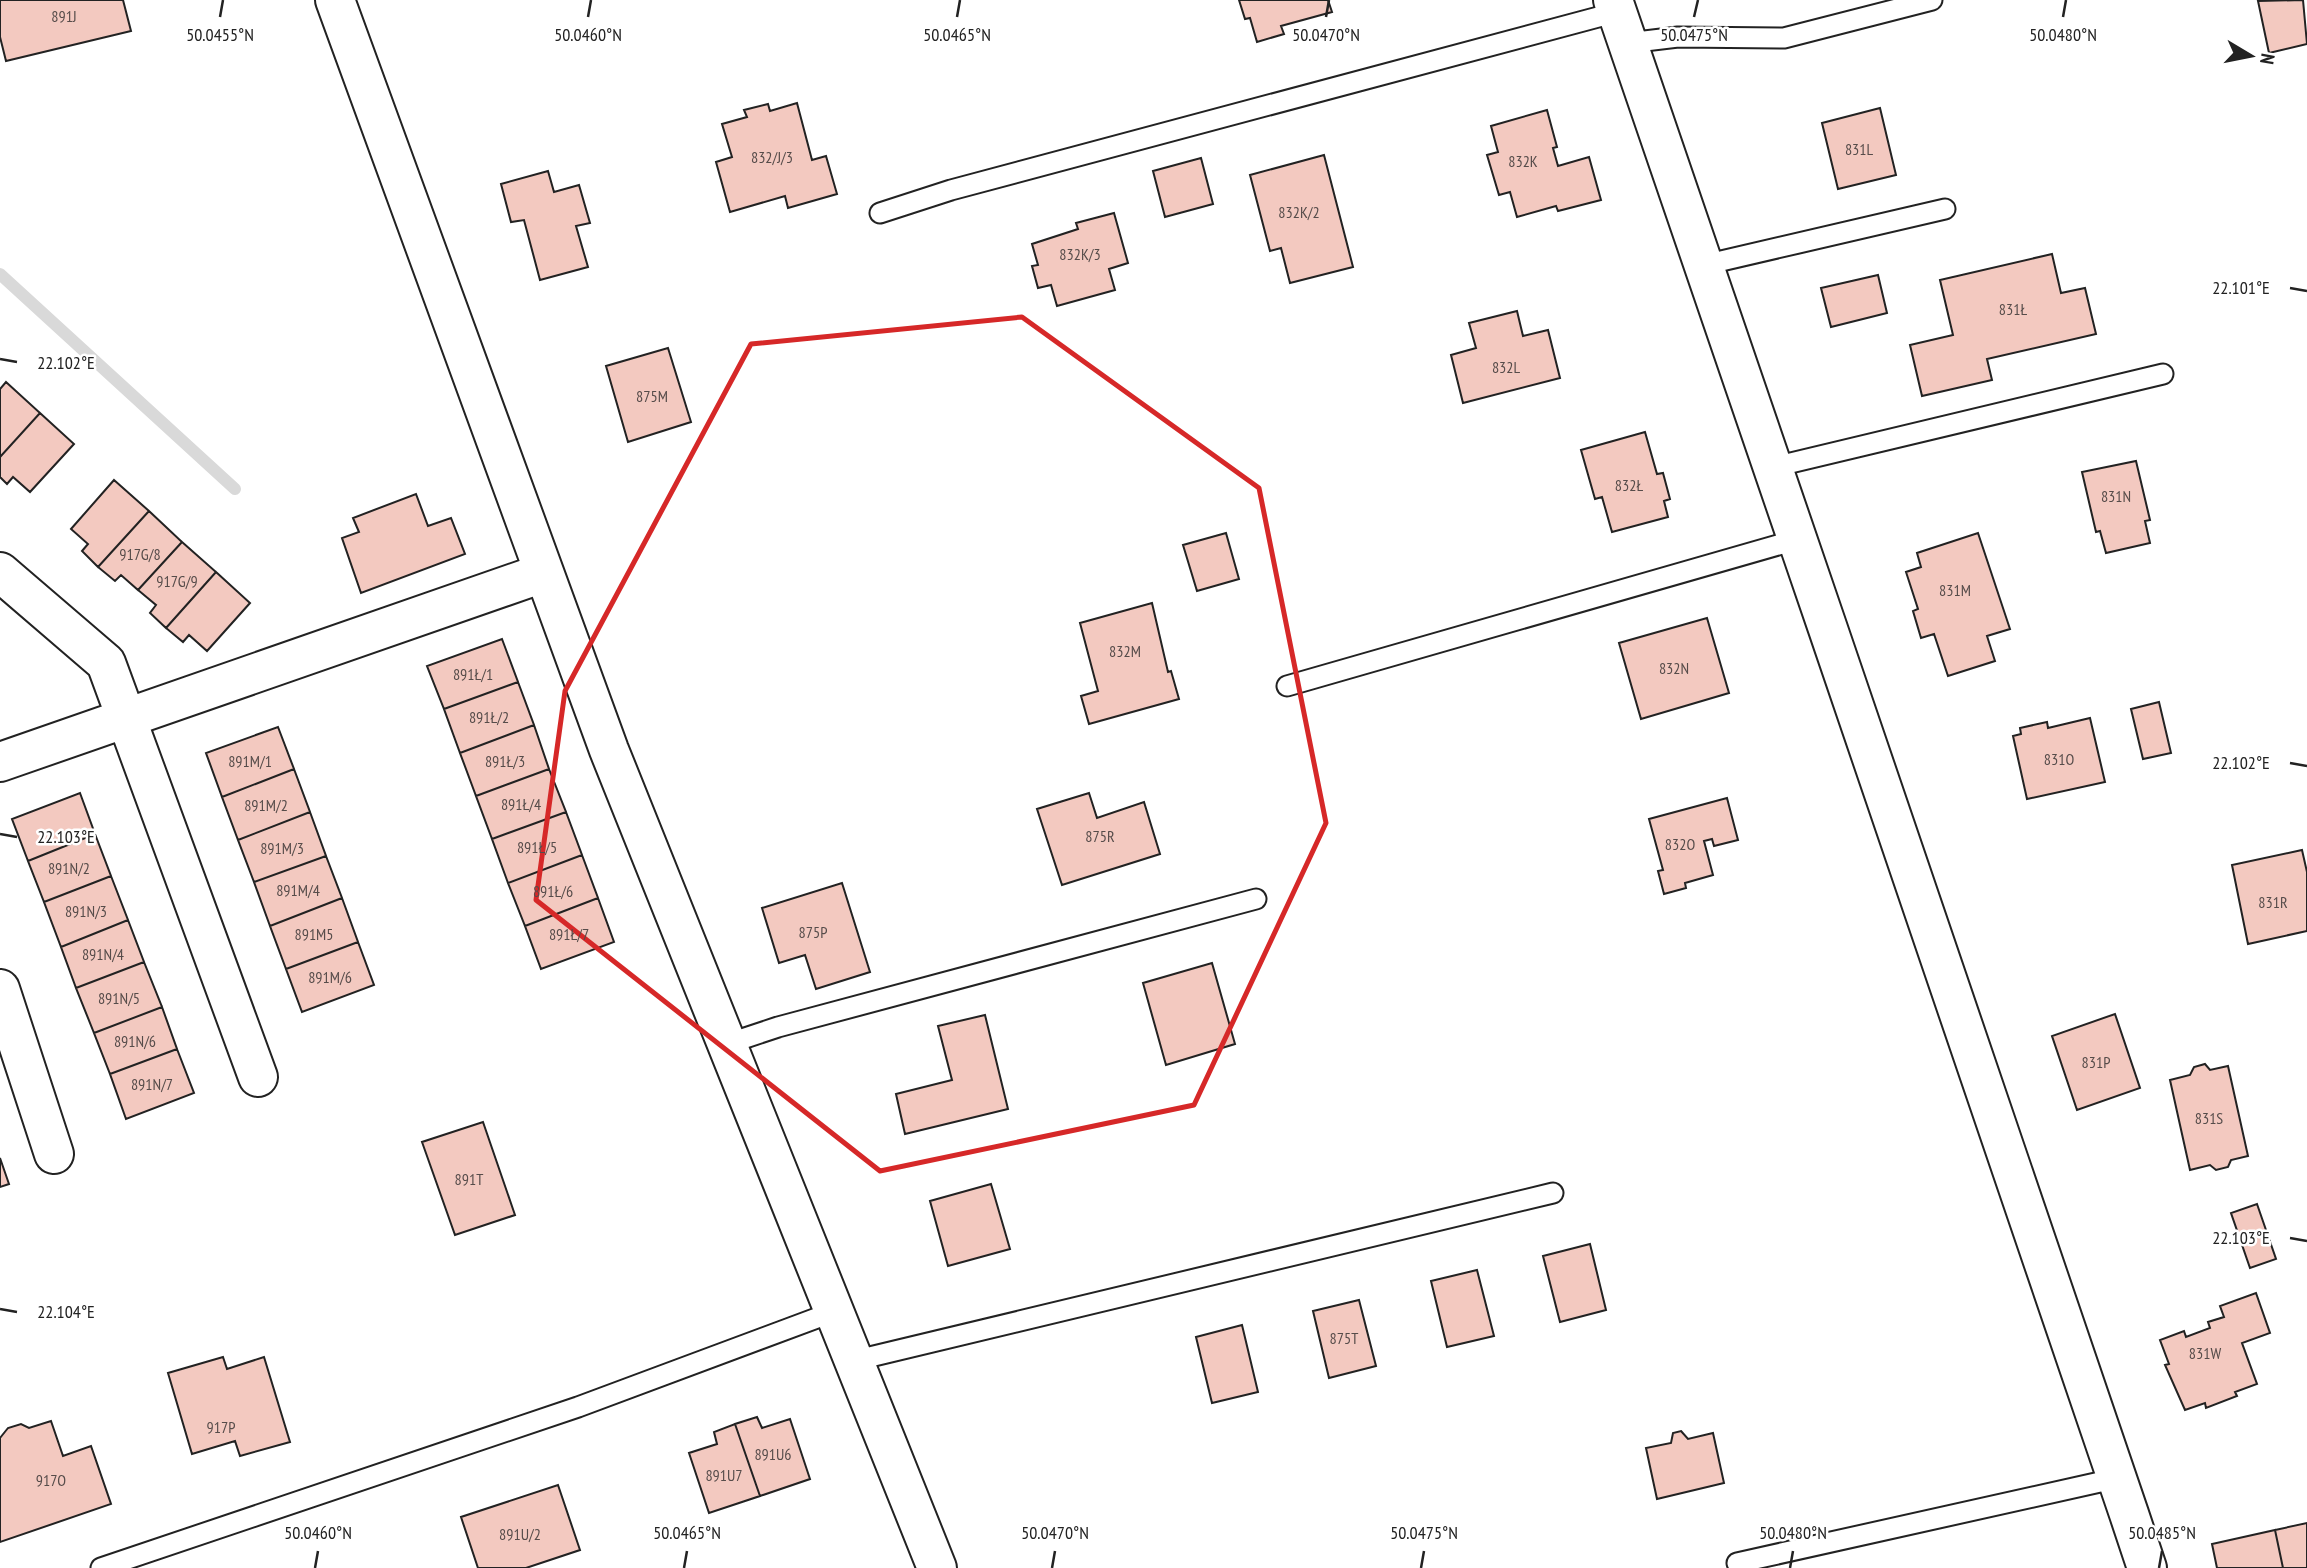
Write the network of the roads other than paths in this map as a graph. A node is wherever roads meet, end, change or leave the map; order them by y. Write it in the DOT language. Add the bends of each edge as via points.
graph roads {
  1 [pos="335,0"];
  2 [pos="1932,0"];
  3 [pos="1619,18"];
  4 [pos="1945,209"];
  5 [pos="880,213"];
  6 [pos="1704,265"];
  7 [pos="2163,374"];
  8 [pos="1774,467"];
  9 [pos="1799,539"];
  10 [pos="0,572"];
  11 [pos="543,573"];
  12 [pos="1287,686"];
  13 [pos="128,719"];
  14 [pos="0,762"];
  15 [pos="1256,899"];
  16 [pos="0,989"];
  17 [pos="727,1044"];
  18 [pos="258,1077"];
  19 [pos="54,1154"];
  20 [pos="1553,1193"];
  21 [pos="833,1312"];
  22 [pos="853,1361"];
  23 [pos="2118,1478"];
  24 [pos="1737,1563"];
  25 [pos="101,1568"];
  26 [pos="937,1568"];
  27 [pos="2147,1568"];
  1 -- 11 [label="street"];
  2 -- 3 [label="lane" via="1784,38 1678,37"];
  3 -- 5 [label="lane" via="964,187"];
  3 -- 6 [label="street"];
  4 -- 6 [label="lane"];
  6 -- 8 [label="street"];
  7 -- 8 [label="lane"];
  8 -- 9 [label="street"];
  9 -- 12 [label="lane"];
  9 -- 23 [label="street"];
  10 -- 13 [label="street" via="106,663"];
  11 -- 13 [label="street"];
  11 -- 17 [label="street"];
  13 -- 14 [label="street"];
  13 -- 18 [label="street"];
  15 -- 17 [label="lane"];
  16 -- 19 [label="street"];
  17 -- 21 [label="street"];
  20 -- 22 [label="lane"];
  21 -- 22 [label="street"];
  21 -- 25 [label="lane" via="578,1407"];
  22 -- 26 [label="street"];
  23 -- 24 [label="lane"];
  23 -- 27 [label="street"];
}
